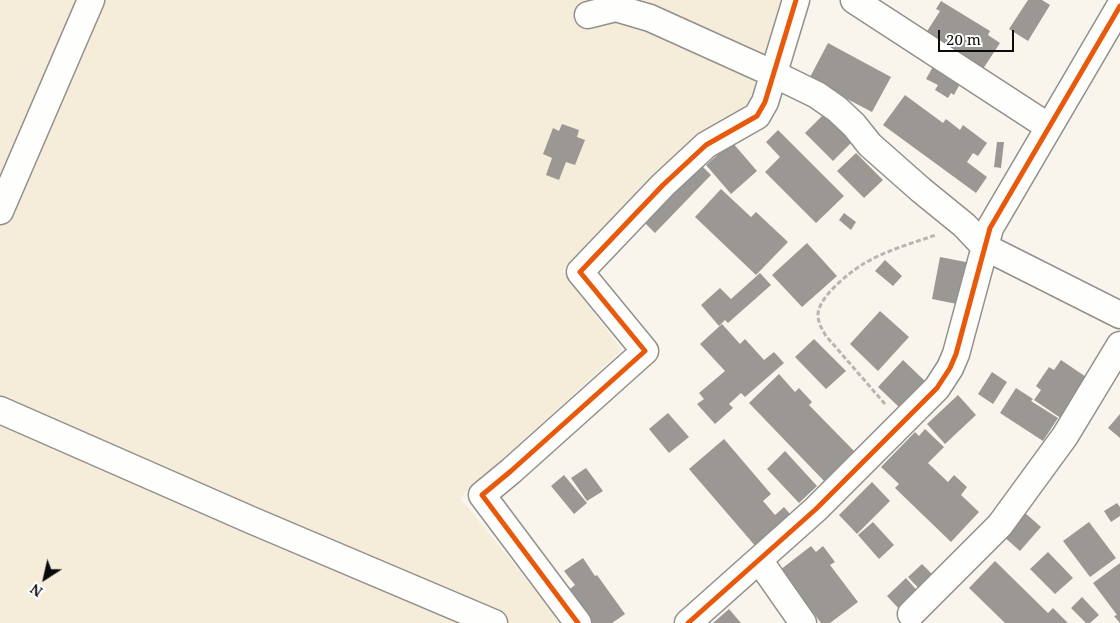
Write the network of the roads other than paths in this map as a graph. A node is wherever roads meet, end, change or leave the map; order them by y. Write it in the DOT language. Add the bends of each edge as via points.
graph roads {
  1 [pos="91,0"];
  2 [pos="796,0"];
  3 [pos="854,0"];
  4 [pos="1120,6"];
  5 [pos="588,15"];
  6 [pos="774,74"];
  7 [pos="1049,126"];
  8 [pos="0,211"];
  9 [pos="985,248"];
  10 [pos="1120,315"];
  11 [pos="1120,345"];
  12 [pos="0,410"];
  13 [pos="758,560"];
  14 [pos="911,614"];
  15 [pos="494,623"];
  16 [pos="578,623"];
  17 [pos="688,623"];
  18 [pos="803,623"];
  1 -- 8 [label="street"];
  2 -- 6 [label="street"];
  3 -- 7 [label="street"];
  4 -- 7 [label="street"];
  5 -- 6 [label="street" via="616,8 650,18"];
  6 -- 9 [label="street" via="838,109 870,145"];
  6 -- 16 [label="street" via="757,116 706,144 580,272 645,351 482,495"];
  7 -- 9 [label="street" via="990,228"];
  9 -- 10 [label="street"];
  9 -- 13 [label="street" via="956,354 937,388 816,509"];
  11 -- 14 [label="street" via="1065,436 1000,525"];
  12 -- 15 [label="street"];
  13 -- 17 [label="street"];
  13 -- 18 [label="street"];
}
